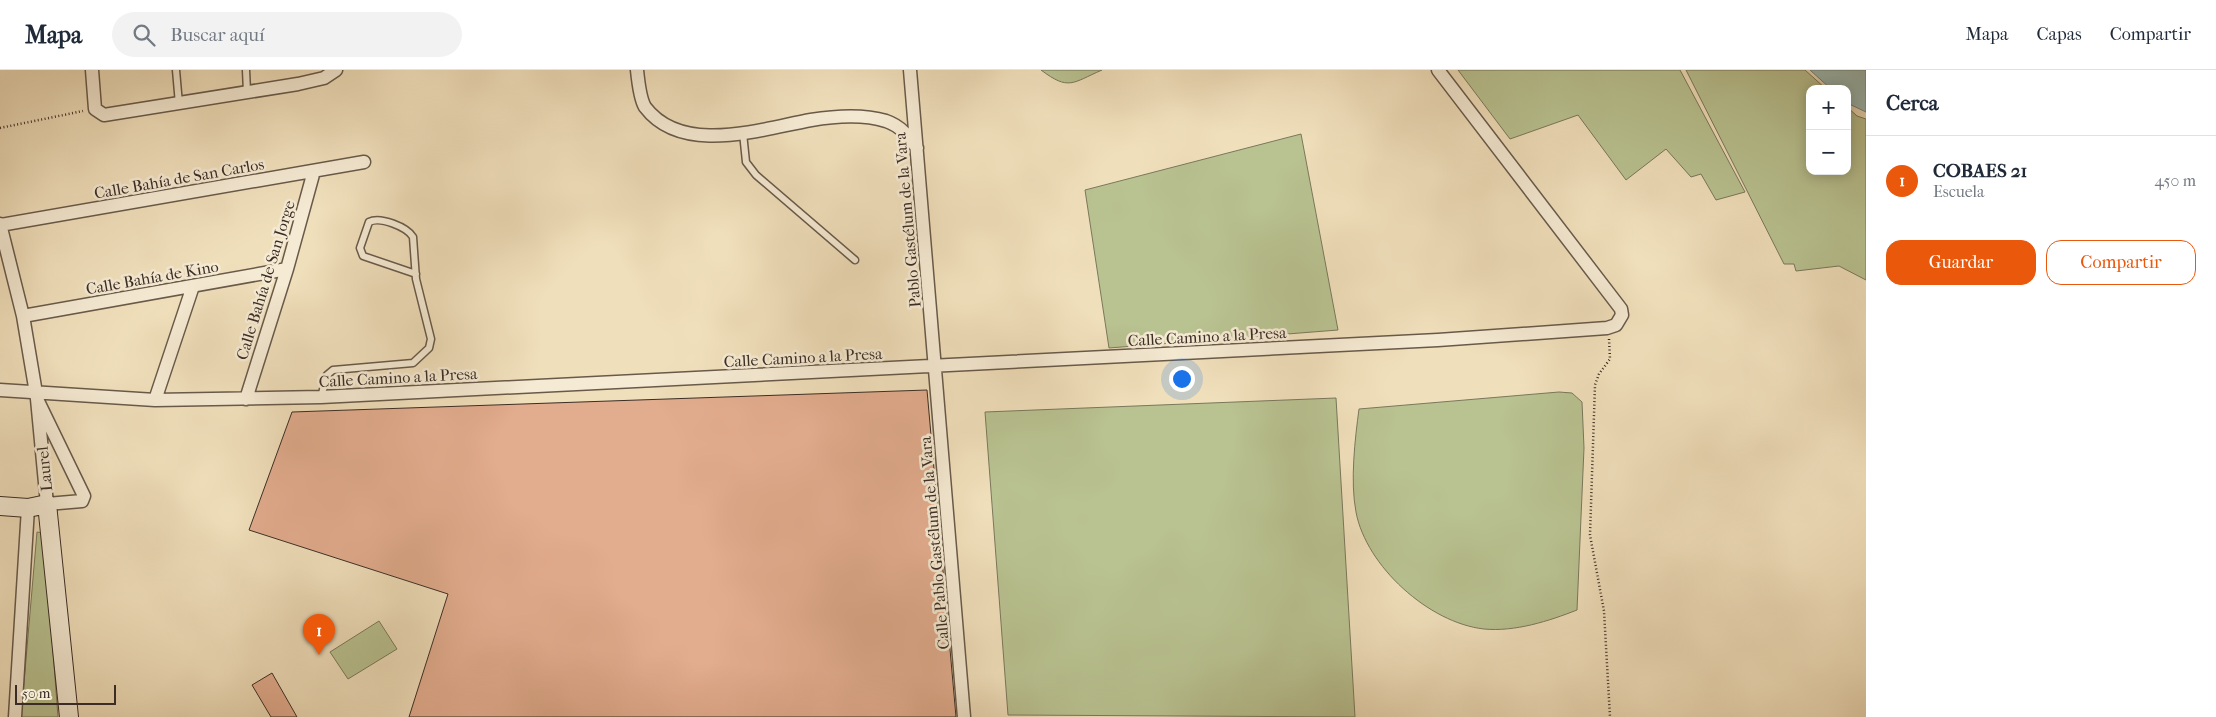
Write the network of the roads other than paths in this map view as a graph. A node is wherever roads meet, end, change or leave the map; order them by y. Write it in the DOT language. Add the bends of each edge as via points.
graph roads {
  1 [pos="92,70"];
  2 [pos="176,70"];
  3 [pos="246,70"];
  4 [pos="336,70"];
  5 [pos="637,70"];
  6 [pos="910,70"];
  7 [pos="1438,70"];
  8 [pos="324,74"];
  9 [pos="248,92"];
  10 [pos="179,104"];
  11 [pos="743,134"];
  12 [pos="918,148"];
  13 [pos="364,162"];
  14 [pos="314,171"];
  15 [pos="0,224"];
  16 [pos="855,260"];
  17 [pos="287,269"];
  18 [pos="416,274"];
  19 [pos="193,286"];
  20 [pos="23,316"];
  21 [pos="936,367"];
  22 [pos="0,390"];
  23 [pos="36,397"];
  24 [pos="321,397"];
  25 [pos="246,399"];
  26 [pos="155,400"];
  27 [pos="47,504"];
  28 [pos="0,506"];
  29 [pos="28,508"];
  30 [pos="14,717"];
  31 [pos="69,717"];
  32 [pos="964,717"];
  1 -- 10 [label="street" via="95,108 104,115"];
  2 -- 10 [label="lane"];
  3 -- 9 [label="lane"];
  4 -- 8 [label="street"];
  5 -- 11 [label="street" via="644,106 663,124 679,132"];
  6 -- 12 [label="street, Pablo Gastélum de la Vara"];
  7 -- 21 [label="street, Calle Camino a la Presa" via="1621,309 1621,321 1606,328 1438,340"];
  8 -- 9 [label="street" via="298,84"];
  9 -- 10 [label="street"];
  11 -- 12 [label="street" via="812,120 868,117 888,122 904,131"];
  11 -- 16 [label="lane" via="746,162 756,175"];
  12 -- 21 [label="street, Pablo Gastélum de la Vara"];
  13 -- 14 [label="street, Calle Bahía de San Carlos"];
  14 -- 15 [label="street, Calle Bahía de San Carlos"];
  14 -- 17 [label="street, Calle Bahía de San Jorge"];
  15 -- 20 [label="street, Laurel"];
  17 -- 19 [label="street, Calle Bahía de Kino"];
  17 -- 25 [label="street, Calle Bahía de San Jorge"];
  18 -- 18 [label="lane" via="363,256 360,248 369,222 376,220 401,227 411,234"];
  18 -- 24 [label="lane" via="431,339 429,348 413,363 333,370 327,375"];
  19 -- 20 [label="street, Calle Bahía de Kino"];
  19 -- 26 [label="street"];
  20 -- 23 [label="street, Laurel"];
  21 -- 24 [label="street, Calle Camino a la Presa"];
  21 -- 32 [label="street, Calle Pablo Gastélum de la Vara"];
  22 -- 23 [label="street, Calle Camino a la Presa"];
  23 -- 26 [label="street, Calle Camino a la Presa"];
  23 -- 27 [label="street, Laurel"];
  23 -- 27 [label="street" via="84,496 79,502"];
  24 -- 25 [label="street, Calle Camino a la Presa"];
  25 -- 26 [label="street, Calle Camino a la Presa"];
  27 -- 29 [label="street"];
  27 -- 31 [label="street, Laurel"];
  28 -- 29 [label="street"];
  29 -- 30 [label="street"];
}
